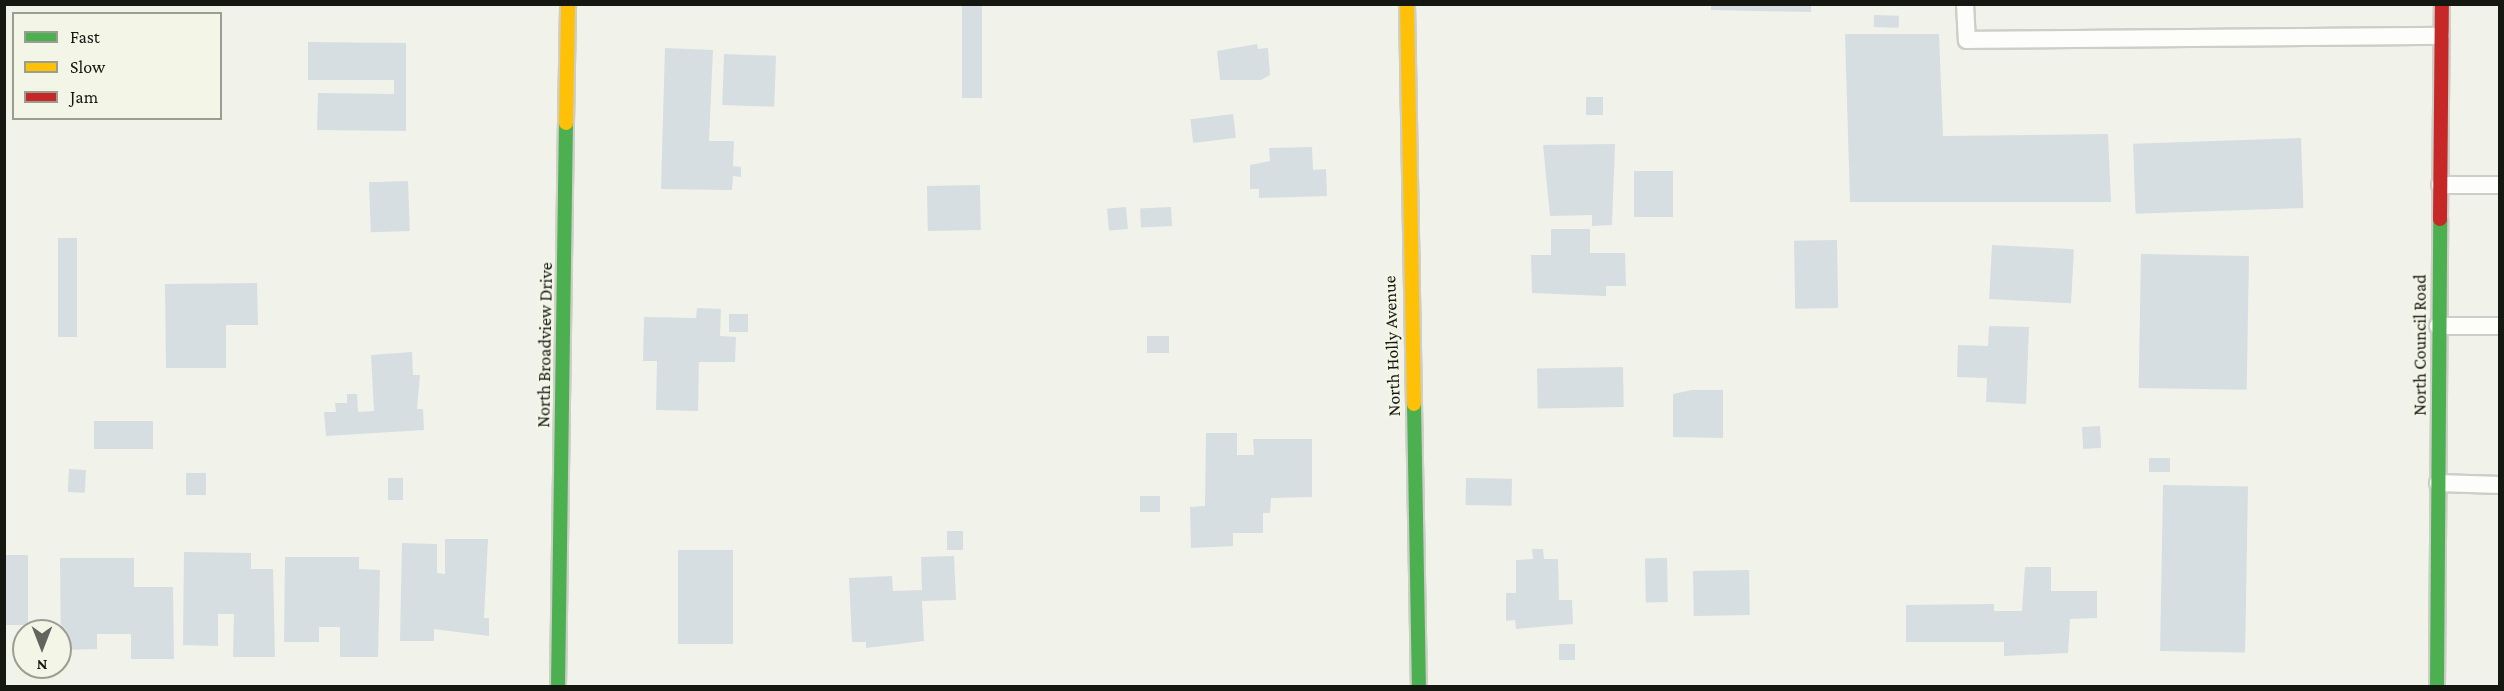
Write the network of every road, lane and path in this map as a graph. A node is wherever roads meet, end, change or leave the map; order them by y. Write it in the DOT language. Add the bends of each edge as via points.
graph roads {
  1 [pos="568,4"];
  2 [pos="1407,4"];
  3 [pos="1965,4"];
  4 [pos="2442,4"];
  5 [pos="2441,36"];
  6 [pos="2440,185"];
  7 [pos="2499,185"];
  8 [pos="2438,326"];
  9 [pos="2499,326"];
  10 [pos="2438,483"];
  11 [pos="2499,485"];
  12 [pos="558,687"];
  13 [pos="1419,687"];
  14 [pos="2437,687"];
  1 -- 12 [label="street, North Broadview Drive"];
  2 -- 13 [label="street, North Holly Avenue"];
  3 -- 5 [label="lane" via="1967,40"];
  4 -- 5 [label="street, North Council Road"];
  5 -- 6 [label="street, North Council Road"];
  6 -- 7 [label="lane"];
  6 -- 8 [label="street, North Council Road"];
  8 -- 9 [label="lane"];
  8 -- 10 [label="street, North Council Road"];
  10 -- 11 [label="lane"];
  10 -- 14 [label="street, North Council Road"];
}
